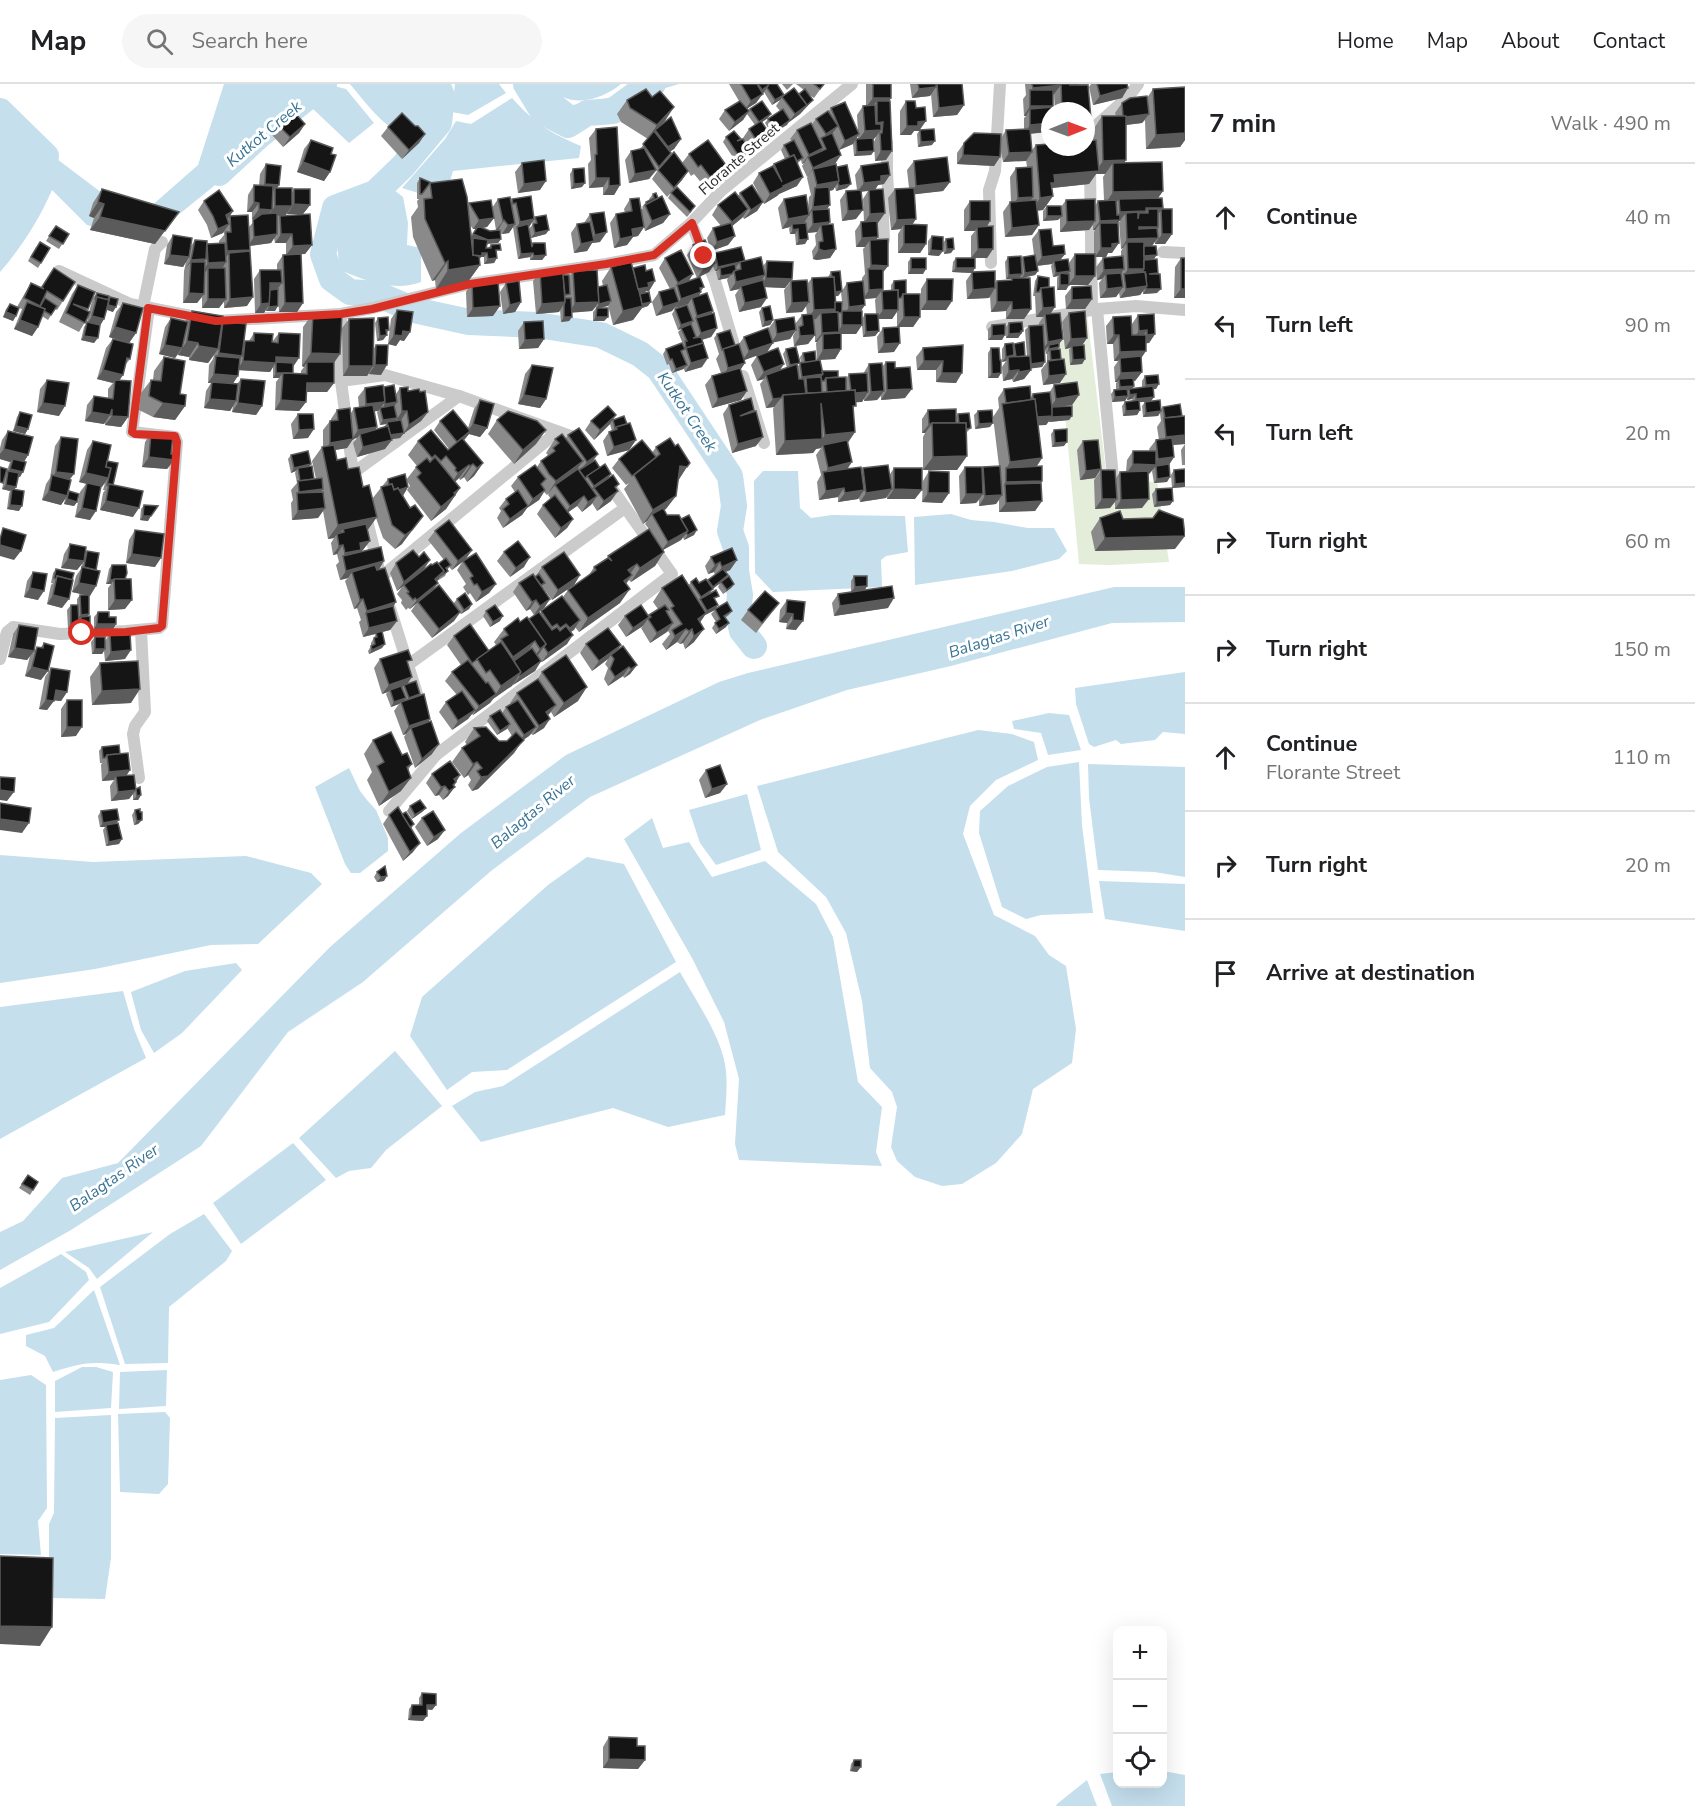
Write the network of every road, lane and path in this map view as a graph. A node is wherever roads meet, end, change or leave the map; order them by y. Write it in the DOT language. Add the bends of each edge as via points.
graph roads {
  1 [pos="852,84"];
  2 [pos="1000,84"];
  3 [pos="1125,84"];
  4 [pos="1138,84"];
  5 [pos="1128,97"];
  6 [pos="888,127"];
  7 [pos="692,223"];
  8 [pos="884,240"];
  9 [pos="162,242"];
  10 [pos="1163,252"];
  11 [pos="1185,254"];
  12 [pos="991,263"];
  13 [pos="59,271"];
  14 [pos="146,307"];
  15 [pos="1095,310"];
  16 [pos="1185,310"];
  17 [pos="341,314"];
  18 [pos="992,327"];
  19 [pos="341,381"];
  20 [pos="459,396"];
  21 [pos="557,432"];
  22 [pos="764,444"];
  23 [pos="588,455"];
  24 [pos="353,473"];
  25 [pos="600,473"];
  26 [pos="1113,478"];
  27 [pos="625,507"];
  28 [pos="381,577"];
  29 [pos="141,630"];
  30 [pos="0,659"];
  31 [pos="408,665"];
  32 [pos="436,755"];
  33 [pos="139,778"];
  34 [pos="388,810"];
  1 -- 7 [label="street, Florante Street" via="722,190"];
  2 -- 12 [label="street" via="995,171 989,190"];
  3 -- 5 [label="street"];
  4 -- 5 [label="street"];
  5 -- 15 [label="street" via="1089,137"];
  6 -- 8 [label="street"];
  7 -- 17 [label="street, Florante Street" via="654,255 470,284"];
  7 -- 22 [label="street" via="715,281"];
  9 -- 14 [label="street" via="155,249"];
  10 -- 11 [label="street"];
  13 -- 14 [label="street, Florante Street" via="130,304"];
  14 -- 17 [label="street, Florante Street" via="216,321"];
  14 -- 29 [label="street" via="132,432 175,436 177,447 162,626"];
  15 -- 16 [label="street" via="1136,306"];
  15 -- 18 [label="street"];
  15 -- 26 [label="street"];
  17 -- 19 [label="street"];
  19 -- 20 [label="street" via="385,375"];
  19 -- 24 [label="street"];
  20 -- 21 [label="street"];
  20 -- 24 [label="street"];
  21 -- 23 [label="street" via="576,438"];
  21 -- 28 [label="street"];
  24 -- 28 [label="street"];
  25 -- 27 [label="street"];
  27 -- 31 [label="street"];
  27 -- 32 [label="street" via="674,578"];
  28 -- 31 [label="street"];
  29 -- 30 [label="street" via="60,634 13,627 7,632"];
  29 -- 33 [label="street" via="145,712 132,735"];
  31 -- 32 [label="street"];
  32 -- 34 [label="street"];
}
